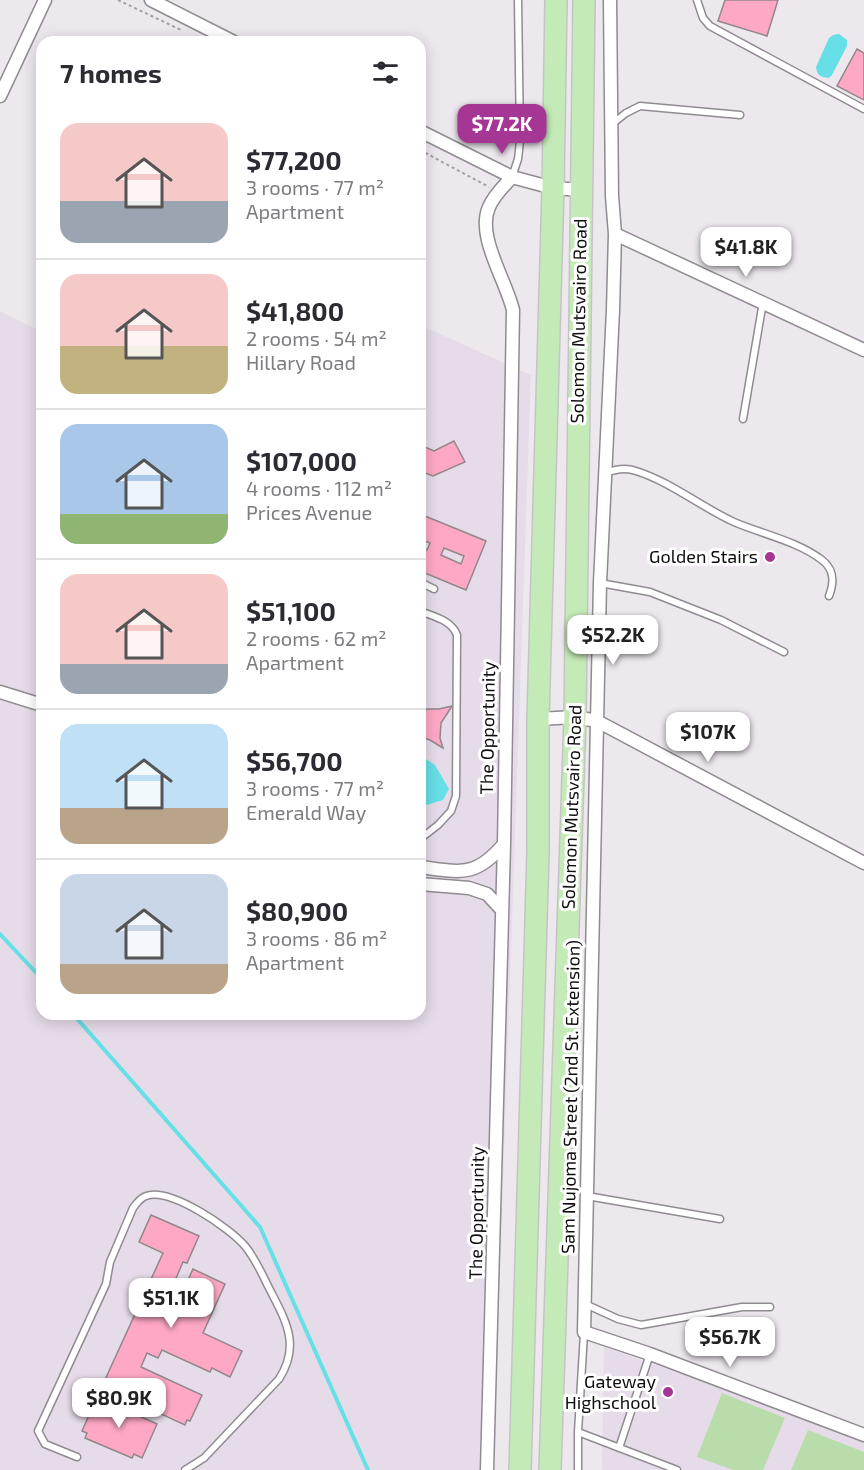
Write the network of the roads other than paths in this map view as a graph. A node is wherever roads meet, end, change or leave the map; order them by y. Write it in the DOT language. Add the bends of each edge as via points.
graph roads {
  1 [pos="45,0"];
  2 [pos="151,0"];
  3 [pos="518,0"];
  4 [pos="555,0"];
  5 [pos="584,0"];
  6 [pos="610,0"];
  7 [pos="697,0"];
  8 [pos="222,36"];
  9 [pos="0,96"];
  10 [pos="864,109"];
  11 [pos="740,115"];
  12 [pos="612,124"];
  13 [pos="426,133"];
  14 [pos="512,177"];
  15 [pos="553,188"];
  16 [pos="582,190"];
  17 [pos="615,234"];
  18 [pos="763,302"];
  19 [pos="864,350"];
  20 [pos="743,419"];
  21 [pos="605,474"];
  22 [pos="600,583"];
  23 [pos="426,585"];
  24 [pos="435,589"];
  25 [pos="829,596"];
  26 [pos="426,613"];
  27 [pos="784,652"];
  28 [pos="0,692"];
  29 [pos="36,703"];
  30 [pos="575,717"];
  31 [pos="538,719"];
  32 [pos="597,721"];
  33 [pos="426,834"];
  34 [pos="504,844"];
  35 [pos="864,863"];
  36 [pos="426,868"];
  37 [pos="426,884"];
  38 [pos="502,910"];
  39 [pos="586,1196"];
  40 [pos="720,1219"];
  41 [pos="585,1304"];
  42 [pos="770,1306"];
  43 [pos="584,1332"];
  44 [pos="650,1354"];
  45 [pos="578,1432"];
  46 [pos="864,1436"];
  47 [pos="619,1448"];
  48 [pos="77,1457"];
  49 [pos="185,1470"];
  50 [pos="487,1470"];
  51 [pos="520,1470"];
  52 [pos="550,1470"];
  53 [pos="578,1470"];
  54 [pos="677,1470"];
  1 -- 9 [label="street"];
  2 -- 8 [label="street"];
  3 -- 14 [label="lane, The Opportunity" via="520,141"];
  4 -- 15 [label="highway"];
  5 -- 16 [label="highway, Solomon Mutsvairo Road"];
  6 -- 12 [label="street, Sam Nujoma Street (2nd St. Extension)"];
  7 -- 10 [label="lane" via="710,26"];
  11 -- 12 [label="lane" via="640,106"];
  12 -- 17 [label="street, Sam Nujoma Street (2nd St. Extension)"];
  13 -- 14 [label="street"];
  14 -- 15 [label="street"];
  14 -- 34 [label="street, The Opportunity" via="489,207 485,223 513,310"];
  15 -- 16 [label="street"];
  15 -- 31 [label="highway"];
  16 -- 30 [label="highway, Solomon Mutsvairo Road"];
  17 -- 18 [label="street"];
  17 -- 21 [label="street, Sam Nujoma Street (2nd St. Extension)"];
  18 -- 19 [label="street"];
  18 -- 20 [label="lane"];
  21 -- 22 [label="street, Sam Nujoma Street (2nd St. Extension)"];
  21 -- 25 [label="lane" via="619,468 642,473 733,521 823,560 834,584"];
  22 -- 27 [label="lane" via="650,592 721,620"];
  22 -- 32 [label="street, Sam Nujoma Street (2nd St. Extension)"];
  23 -- 24 [label="lane"];
  26 -- 33 [label="lane" via="446,621 458,635 456,796 451,811"];
  28 -- 29 [label="street"];
  30 -- 31 [label="street"];
  30 -- 32 [label="street"];
  30 -- 52 [label="highway, Solomon Mutsvairo Road"];
  31 -- 51 [label="highway" via="538,852"];
  32 -- 35 [label="street"];
  32 -- 39 [label="street, Sam Nujoma Street (2nd St. Extension)"];
  34 -- 36 [label="street" via="477,869 458,872"];
  34 -- 38 [label="street, The Opportunity"];
  37 -- 38 [label="street" via="469,888 487,894"];
  38 -- 50 [label="street, The Opportunity"];
  39 -- 40 [label="lane"];
  39 -- 41 [label="street, Sam Nujoma Street (2nd St. Extension)"];
  41 -- 42 [label="lane" via="641,1325 742,1307"];
  41 -- 43 [label="street, Sam Nujoma Street (2nd St. Extension)"];
  43 -- 44 [label="street"];
  43 -- 45 [label="lane"];
  44 -- 46 [label="street"];
  44 -- 47 [label="lane"];
  45 -- 47 [label="lane"];
  45 -- 53 [label="lane"];
  47 -- 54 [label="lane"];
  48 -- 49 [label="lane" via="45,1444 38,1431 106,1284 110,1262 133,1208 148,1195 160,1195 218,1222 244,1244 286,1322 290,1343 287,1367 279,1379 204,1458"];
}
